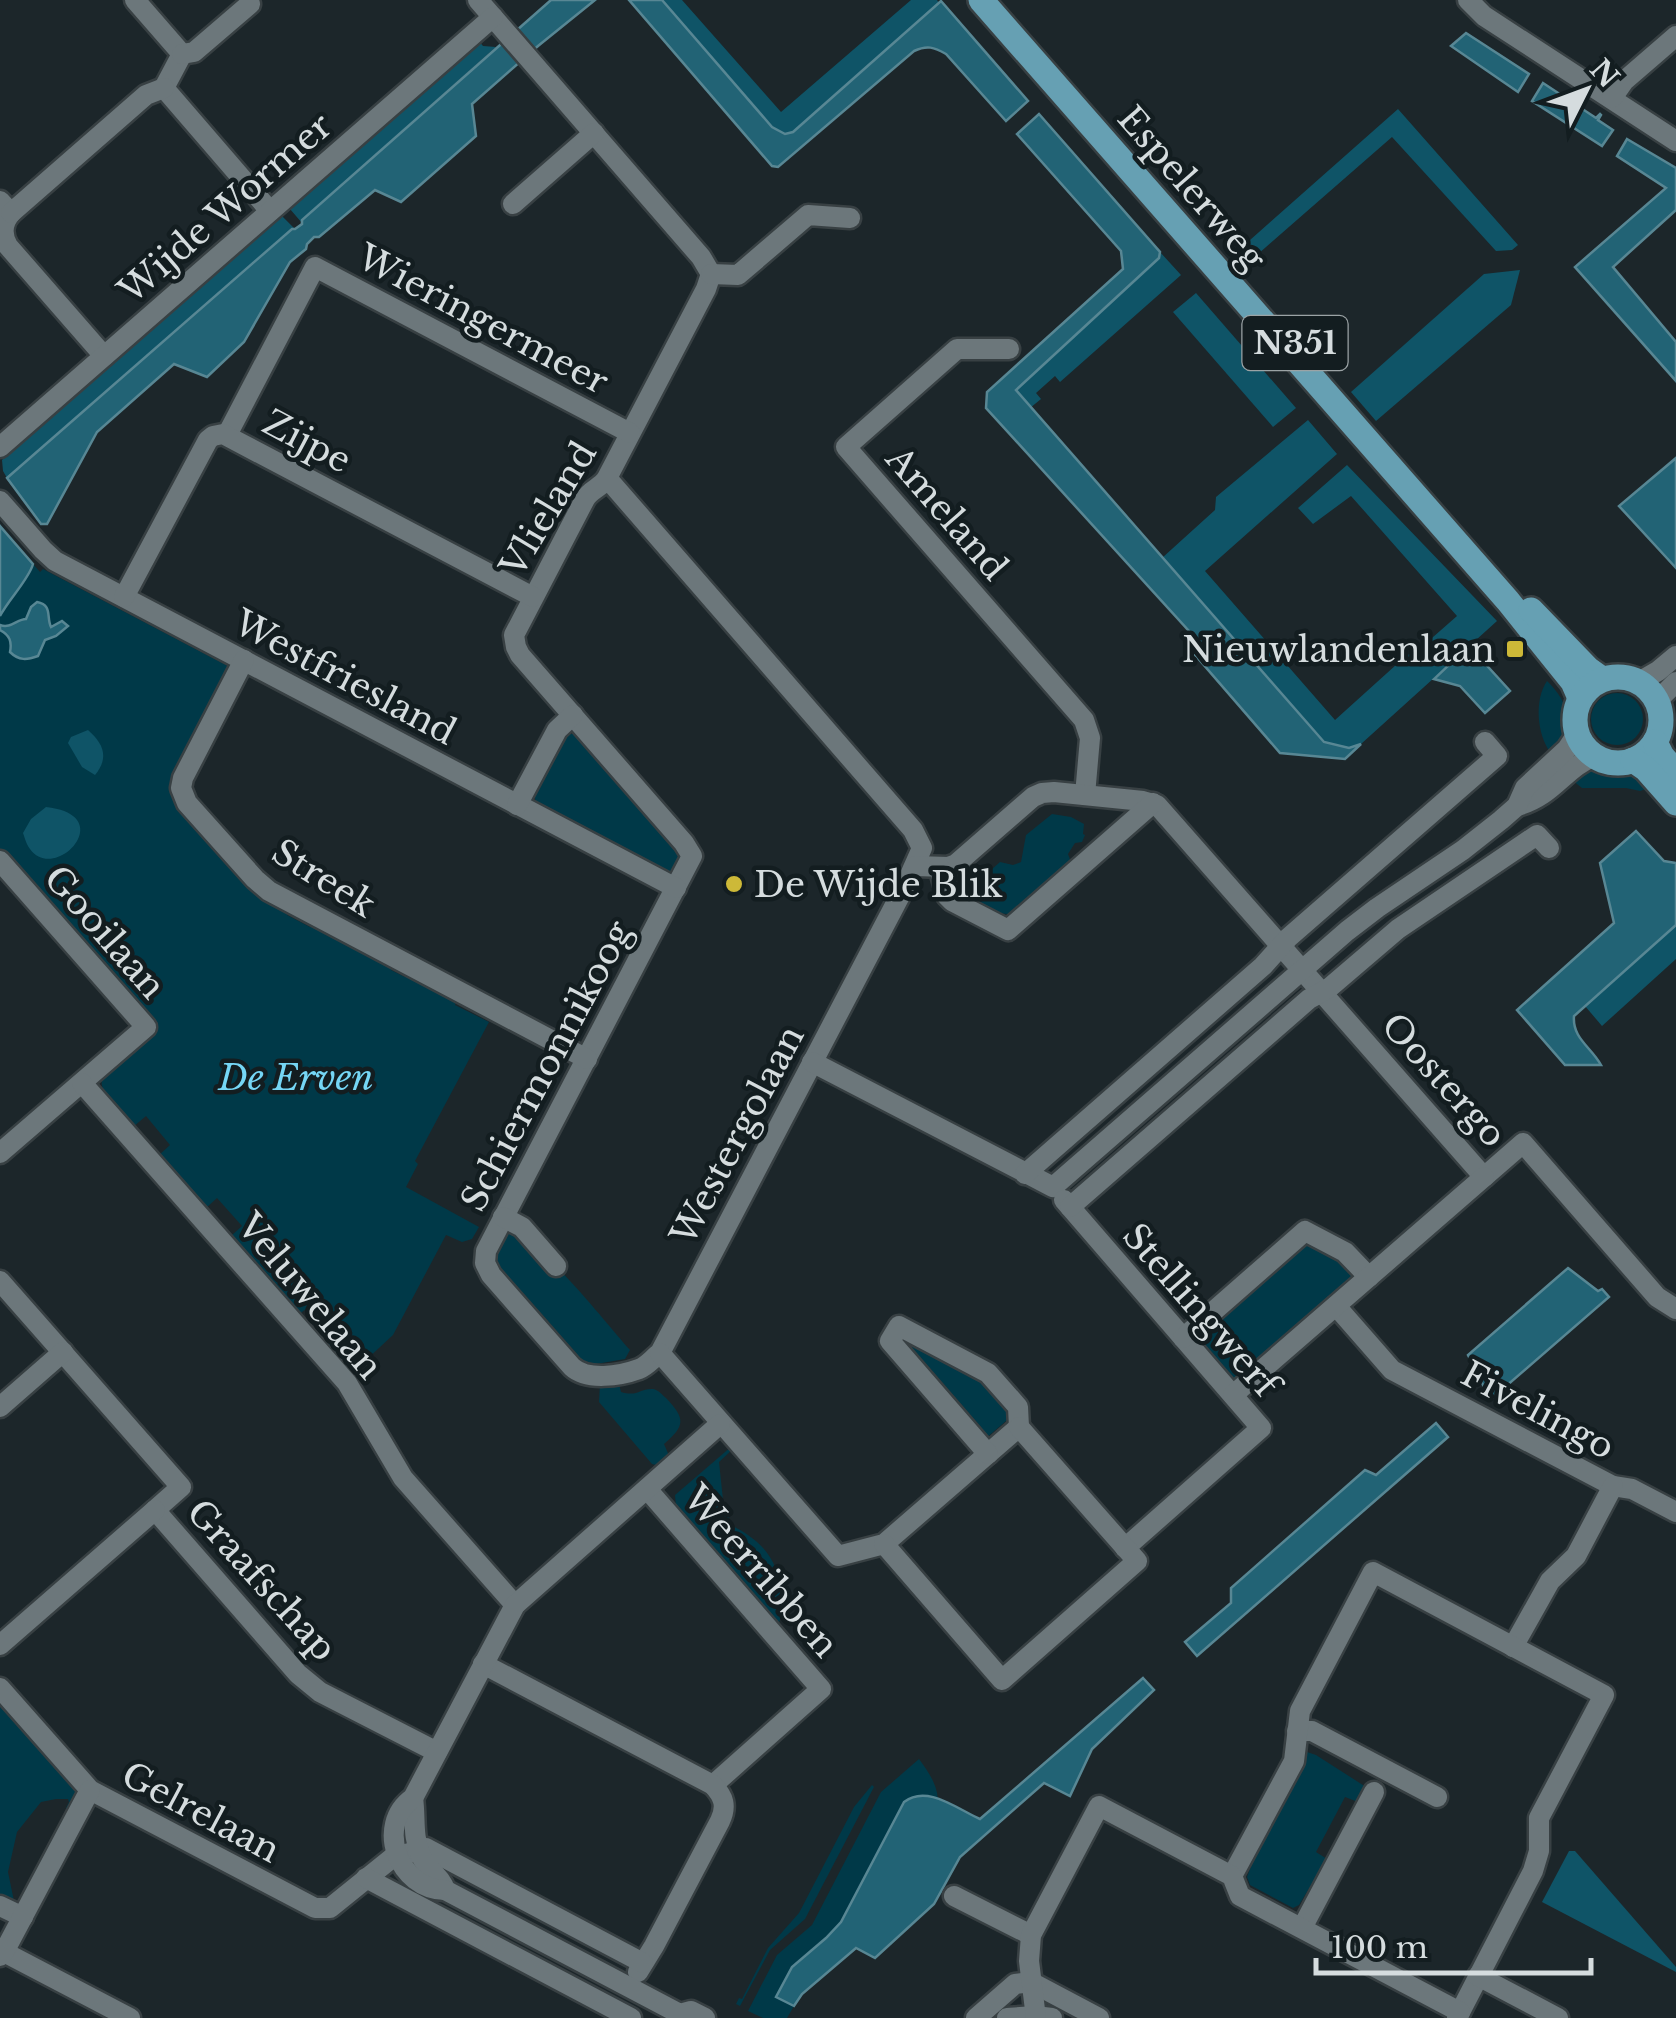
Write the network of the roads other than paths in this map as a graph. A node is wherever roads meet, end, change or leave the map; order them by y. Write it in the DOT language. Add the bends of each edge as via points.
graph roads {
  1 [pos="135,0"];
  2 [pos="478,0"];
  3 [pos="982,0"];
  4 [pos="994,0"];
  5 [pos="1470,0"];
  6 [pos="250,4"];
  7 [pos="493,17"];
  8 [pos="1676,36"];
  9 [pos="182,54"];
  10 [pos="164,88"];
  11 [pos="1612,98"];
  12 [pos="594,134"];
  13 [pos="1676,140"];
  14 [pos="513,204"];
  15 [pos="5,207"];
  16 [pos="270,211"];
  17 [pos="850,218"];
  18 [pos="711,274"];
  19 [pos="1009,350"];
  20 [pos="104,356"];
  21 [pos="630,433"];
  22 [pos="227,435"];
  23 [pos="0,447"];
  24 [pos="607,478"];
  25 [pos="4,505"];
  26 [pos="124,597"];
  27 [pos="533,597"];
  28 [pos="1676,656"];
  29 [pos="244,660"];
  30 [pos="1602,679"];
  31 [pos="1639,682"];
  32 [pos="1676,682"];
  33 [pos="1580,698"];
  34 [pos="1658,704"];
  35 [pos="573,716"];
  36 [pos="1577,734"];
  37 [pos="1485,742"];
  38 [pos="1655,742"];
  39 [pos="1595,756"];
  40 [pos="1633,760"];
  41 [pos="1676,772"];
  42 [pos="1086,795"];
  43 [pos="1676,802"];
  44 [pos="1153,803"];
  45 [pos="518,805"];
  46 [pos="1517,806"];
  47 [pos="1549,848"];
  48 [pos="691,853"];
  49 [pos="0,861"];
  50 [pos="915,866"];
  51 [pos="938,867"];
  52 [pos="676,888"];
  53 [pos="1282,946"];
  54 [pos="1302,970"];
  55 [pos="1322,992"];
  56 [pos="587,1059"];
  57 [pos="812,1062"];
  58 [pos="82,1083"];
  59 [pos="0,1153"];
  60 [pos="1026,1174"];
  61 [pos="1484,1177"];
  62 [pos="1052,1187"];
  63 [pos="1070,1208"];
  64 [pos="503,1217"];
  65 [pos="556,1266"];
  66 [pos="1369,1277"];
  67 [pos="0,1280"];
  68 [pos="1336,1306"];
  69 [pos="1676,1309"];
  70 [pos="1182,1338"];
  71 [pos="62,1352"];
  72 [pos="660,1353"];
  73 [pos="1233,1395"];
  74 [pos="0,1407"];
  75 [pos="720,1424"];
  76 [pos="1019,1426"];
  77 [pos="988,1454"];
  78 [pos="1612,1486"];
  79 [pos="647,1489"];
  80 [pos="155,1510"];
  81 [pos="1676,1512"];
  82 [pos="884,1544"];
  83 [pos="1125,1548"];
  84 [pos="515,1605"];
  85 [pos="0,1645"];
  86 [pos="1514,1647"];
  87 [pos="483,1664"];
  88 [pos="0,1688"];
  89 [pos="1297,1730"];
  90 [pos="436,1752"];
  91 [pos="720,1779"];
  92 [pos="90,1790"];
  93 [pos="1374,1792"];
  94 [pos="413,1798"];
  95 [pos="1437,1798"];
  96 [pos="419,1850"];
  97 [pos="397,1857"];
  98 [pos="1232,1876"];
  99 [pos="366,1878"];
  100 [pos="444,1890"];
  101 [pos="954,1896"];
  102 [pos="0,1906"];
  103 [pos="22,1918"];
  104 [pos="1302,1928"];
  105 [pos="1032,1935"];
  106 [pos="2,1954"];
  107 [pos="643,1962"];
  108 [pos="1478,1976"];
  109 [pos="1031,1982"];
  110 [pos="630,1987"];
  111 [pos="674,2015"];
  112 [pos="1458,2015"];
  113 [pos="1041,2017"];
  114 [pos="130,2018"];
  115 [pos="630,2018"];
  116 [pos="705,2018"];
  117 [pos="976,2018"];
  118 [pos="1007,2018"];
  119 [pos="1099,2018"];
  120 [pos="1558,2018"];
  1 -- 9 [label="street"];
  2 -- 7 [label="street"];
  3 -- 33 [label="main road, Espelerweg / N351" via="1508,601"];
  4 -- 30 [label="main road, Espelerweg / N351" via="1518,597"];
  5 -- 11 [label="street" via="1484,16"];
  6 -- 9 [label="street" via="194,52"];
  7 -- 12 [label="street"];
  7 -- 16 [label="street, Wijde Wormer"];
  8 -- 11 [label="street"];
  9 -- 10 [label="street"];
  10 -- 15 [label="street" via="146,95"];
  10 -- 16 [label="street"];
  11 -- 13 [label="street"];
  12 -- 14 [label="street"];
  12 -- 18 [label="street"];
  15 -- 20 [label="street" via="8,246"];
  16 -- 20 [label="street, Wijde Wormer"];
  17 -- 18 [label="street" via="808,214 738,275"];
  18 -- 21 [label="street, Vlieland"];
  19 -- 42 [label="street, Ameland" via="957,349 846,447 1081,716 1090,741"];
  20 -- 23 [label="street, Wijde Wormer"];
  21 -- 22 [label="street, Wieringermeer" via="315,267"];
  21 -- 24 [label="street, Vlieland"];
  22 -- 26 [label="street, Zijpe" via="208,440"];
  22 -- 27 [label="street, Zijpe"];
  24 -- 27 [label="street, Vlieland" via="585,499"];
  24 -- 50 [label="street" via="913,830 922,848"];
  25 -- 26 [label="street, Westfriesland" via="51,557"];
  26 -- 29 [label="street, Westfriesland"];
  27 -- 35 [label="street, Vlieland" via="514,634 516,647"];
  28 -- 31 [label="street"];
  29 -- 45 [label="street, Westfriesland"];
  29 -- 56 [label="street, Streek" via="183,778 188,803 268,891"];
  30 -- 31 [label="main road"];
  30 -- 33 [label="main road"];
  31 -- 34 [label="main road"];
  32 -- 34 [label="street"];
  33 -- 36 [label="main road"];
  34 -- 38 [label="main road"];
  35 -- 45 [label="street" via="557,730"];
  35 -- 48 [label="street, Vlieland"];
  36 -- 39 [label="main road"];
  36 -- 46 [label="street" via="1525,788"];
  37 -- 53 [label="street" via="1496,756"];
  38 -- 40 [label="main road"];
  38 -- 41 [label="main road"];
  39 -- 40 [label="main road"];
  39 -- 46 [label="street" via="1535,801"];
  40 -- 43 [label="main road"];
  42 -- 44 [label="street"];
  42 -- 51 [label="street" via="1038,794 960,860"];
  44 -- 51 [label="street" via="1008,930 949,898"];
  44 -- 53 [label="street"];
  45 -- 52 [label="street, Westfriesland"];
  46 -- 54 [label="street"];
  47 -- 55 [label="street" via="1537,835 1398,928"];
  48 -- 52 [label="street, Schiermonnikoog"];
  49 -- 58 [label="street, Gooilaan" via="146,1027"];
  50 -- 51 [label="street"];
  50 -- 57 [label="street, Westergolaan"];
  52 -- 56 [label="street, Schiermonnikoog"];
  53 -- 54 [label="street"];
  53 -- 60 [label="street"];
  54 -- 55 [label="street"];
  54 -- 62 [label="street"];
  55 -- 61 [label="street, Oostergo"];
  55 -- 63 [label="street"];
  56 -- 64 [label="street, Schiermonnikoog"];
  57 -- 60 [label="street"];
  57 -- 72 [label="street, Westergolaan"];
  58 -- 59 [label="street"];
  58 -- 84 [label="street, Veluwelaan" via="347,1383 403,1478"];
  60 -- 62 [label="street"];
  61 -- 66 [label="street"];
  61 -- 69 [label="street, Oostergo" via="1523,1143 1657,1297"];
  62 -- 63 [label="street, Stellingwerf"];
  63 -- 70 [label="street, Stellingwerf"];
  64 -- 65 [label="street" via="522,1227"];
  64 -- 72 [label="street, Schiermonnikoog" via="487,1247 486,1267 576,1372 596,1376 642,1368"];
  66 -- 68 [label="street"];
  66 -- 70 [label="street" via="1345,1252 1305,1231"];
  67 -- 71 [label="street, Graafschap"];
  68 -- 73 [label="street"];
  68 -- 78 [label="street, Fivelingo" via="1392,1370"];
  70 -- 73 [label="street, Stellingwerf"];
  71 -- 74 [label="street"];
  71 -- 80 [label="street, Graafschap" via="181,1487"];
  72 -- 75 [label="street"];
  73 -- 83 [label="street, Stellingwerf" via="1262,1428"];
  75 -- 79 [label="street"];
  75 -- 82 [label="street" via="838,1556"];
  76 -- 77 [label="street"];
  76 -- 77 [label="street" via="1018,1407 988,1373 899,1326 890,1342"];
  76 -- 83 [label="street"];
  77 -- 82 [label="street"];
  78 -- 81 [label="street" via="1632,1488"];
  78 -- 86 [label="street, Fivelingo" via="1576,1556 1552,1578"];
  79 -- 84 [label="street"];
  79 -- 91 [label="street, Weerribben" via="821,1689"];
  80 -- 85 [label="street"];
  80 -- 90 [label="street, Graafschap" via="304,1680"];
  82 -- 83 [label="street" via="1002,1680 1137,1562"];
  84 -- 87 [label="street"];
  86 -- 89 [label="street" via="1373,1572 1300,1711"];
  86 -- 108 [label="street" via="1604,1695 1539,1818 1537,1861"];
  87 -- 90 [label="street"];
  87 -- 91 [label="street"];
  88 -- 92 [label="street, Gelrelaan"];
  89 -- 95 [label="street"];
  89 -- 98 [label="street" via="1294,1761"];
  90 -- 94 [label="street"];
  91 -- 107 [label="street" via="724,1813"];
  92 -- 99 [label="street, Gelrelaan" via="315,1908 330,1908"];
  92 -- 103 [label="street"];
  93 -- 104 [label="street"];
  94 -- 96 [label="street"];
  94 -- 97 [label="street" via="396,1821"];
  96 -- 97 [label="street, Gelrelaan"];
  96 -- 100 [label="street"];
  96 -- 107 [label="street"];
  97 -- 99 [label="street, Gelrelaan"];
  97 -- 100 [label="street" via="414,1878"];
  98 -- 104 [label="street" via="1240,1896"];
  98 -- 105 [label="street" via="1099,1806"];
  99 -- 115 [label="street"];
  100 -- 110 [label="street"];
  101 -- 105 [label="street"];
  102 -- 103 [label="street"];
  103 -- 106 [label="street"];
  104 -- 112 [label="street"];
  105 -- 109 [label="street"];
  106 -- 114 [label="street"];
  107 -- 110 [label="street"];
  108 -- 112 [label="street"];
  108 -- 120 [label="street"];
  109 -- 113 [label="street"];
  109 -- 117 [label="street" via="1015,1984"];
  109 -- 119 [label="street"];
  110 -- 111 [label="street"];
  111 -- 116 [label="street" via="691,2011"];
  113 -- 118 [label="street"];
}
